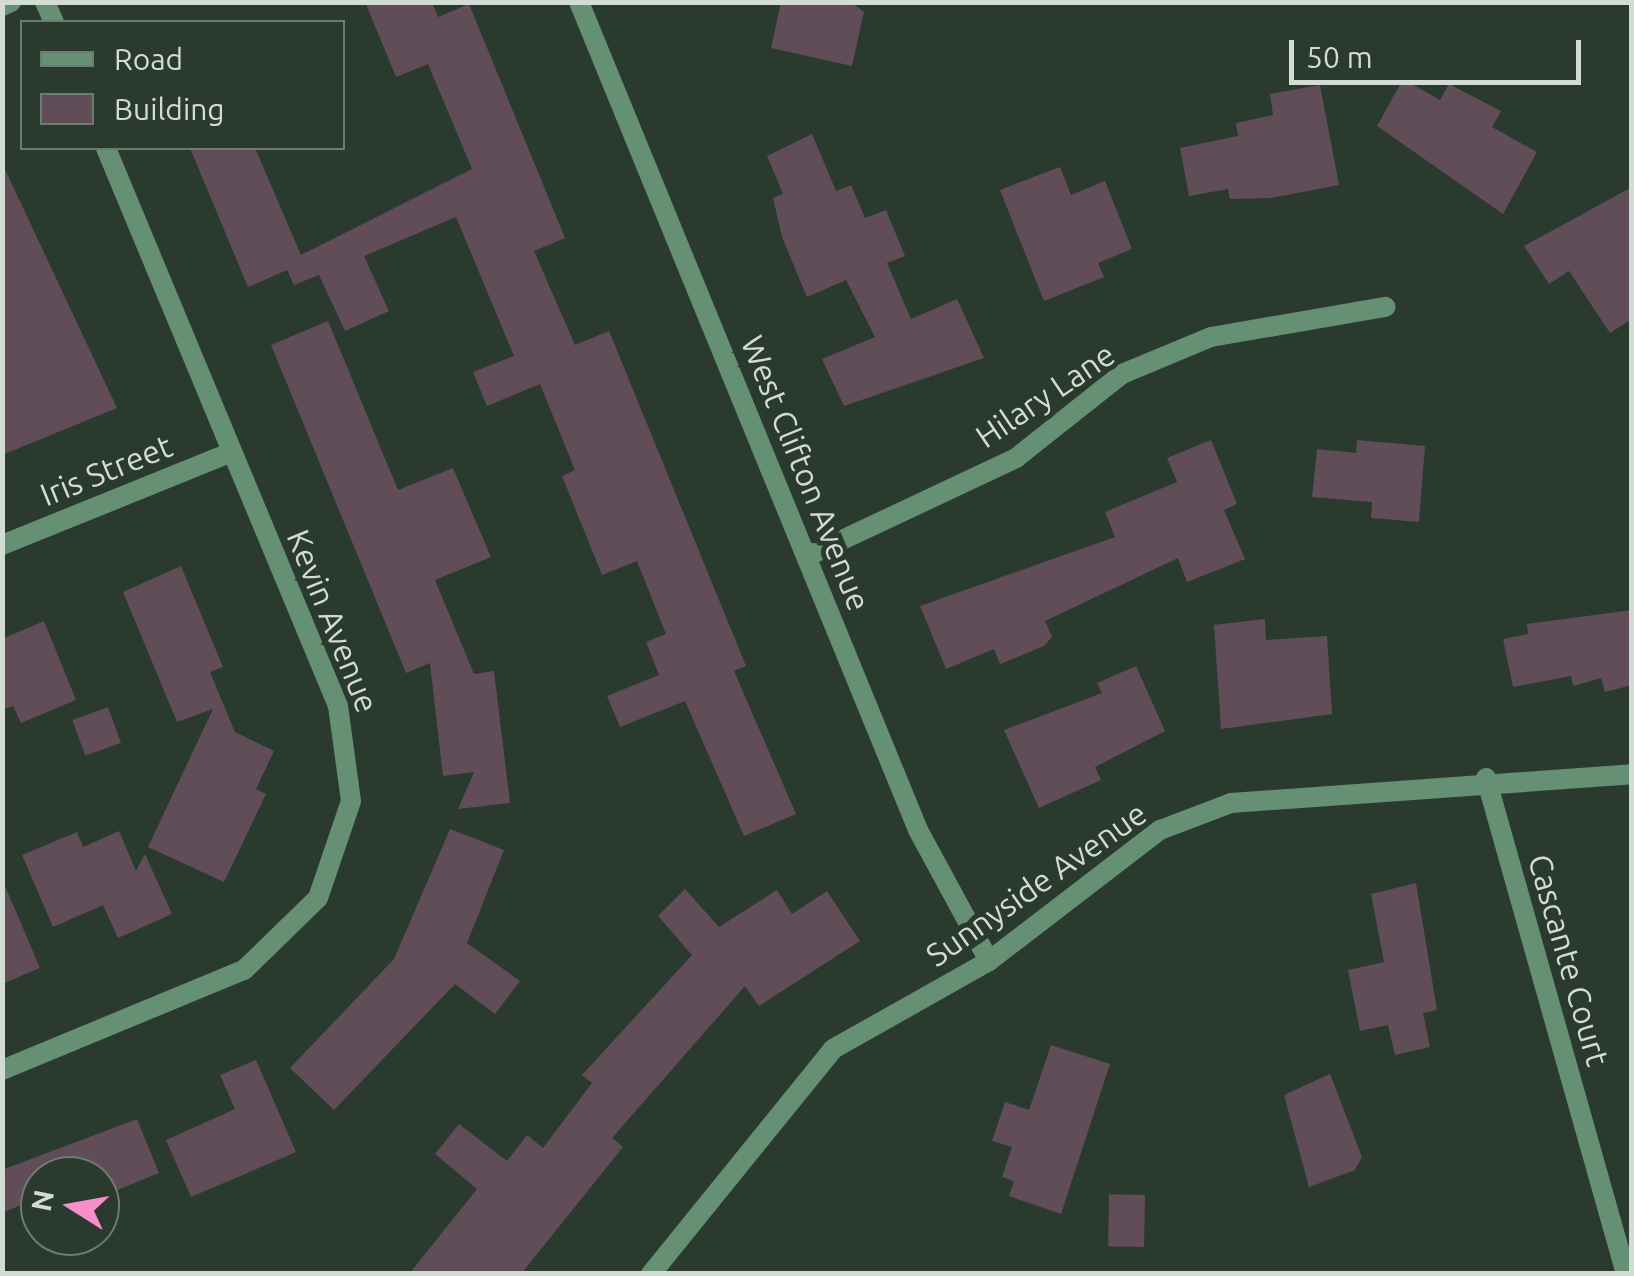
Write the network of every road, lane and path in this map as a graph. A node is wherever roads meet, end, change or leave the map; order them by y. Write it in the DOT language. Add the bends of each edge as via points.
graph roads {
  1 [pos="11,2"];
  2 [pos="580,2"];
  3 [pos="2,6"];
  4 [pos="107,150"];
  5 [pos="1385,307"];
  6 [pos="232,452"];
  7 [pos="2,545"];
  8 [pos="808,556"];
  9 [pos="1632,774"];
  10 [pos="1486,778"];
  11 [pos="989,960"];
  12 [pos="2,1070"];
  13 [pos="651,1274"];
  14 [pos="1626,1274"];
  1 -- 3 [label="street"];
  2 -- 8 [label="street, West Clifton Avenue"];
  4 -- 6 [label="street, Kevin Avenue"];
  5 -- 8 [label="street, Hilary Lane" via="1210,337 1122,374 1016,458"];
  6 -- 7 [label="street, Iris Street"];
  6 -- 12 [label="street, Kevin Avenue" via="350,745 351,801 336,855 318,898 244,970"];
  8 -- 11 [label="street, West Clifton Avenue" via="918,830"];
  9 -- 10 [label="street, Sunnyside Avenue"];
  10 -- 11 [label="street, Sunnyside Avenue" via="1231,803 1160,830"];
  10 -- 14 [label="street, Cascante Court"];
  11 -- 13 [label="street, Sunnyside Avenue" via="808,1072"];
}
